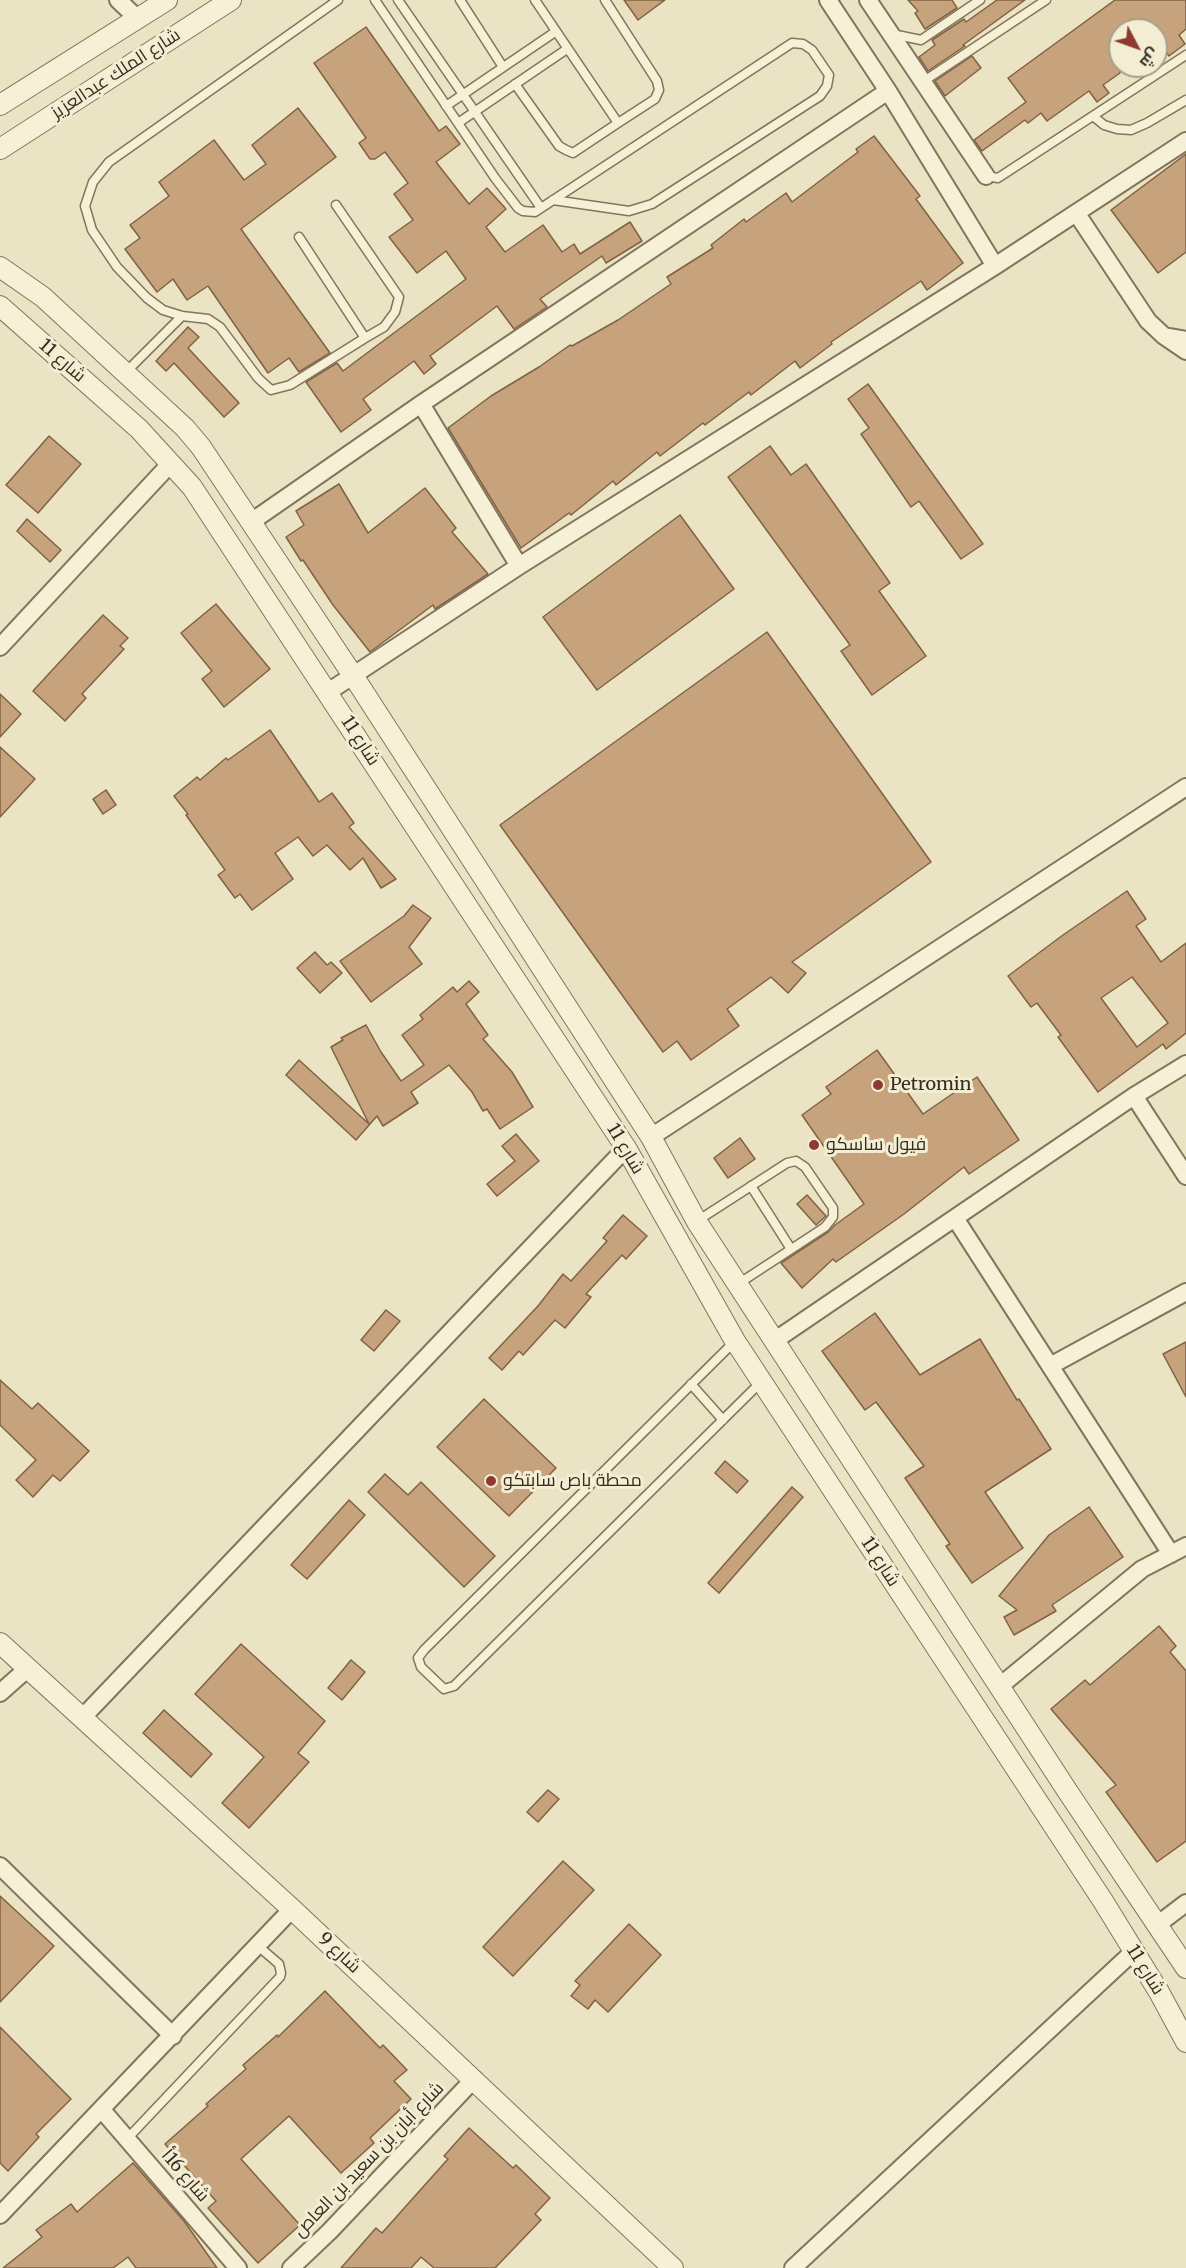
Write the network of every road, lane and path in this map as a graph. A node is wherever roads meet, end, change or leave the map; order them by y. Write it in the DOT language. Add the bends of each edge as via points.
graph roads {
  1 [pos="118,0"];
  2 [pos="167,0"];
  3 [pos="231,0"];
  4 [pos="338,0"];
  5 [pos="375,0"];
  6 [pos="398,0"];
  7 [pos="460,0"];
  8 [pos="535,0"];
  9 [pos="605,0"];
  10 [pos="828,0"];
  11 [pos="868,0"];
  12 [pos="980,0"];
  13 [pos="1046,0"];
  14 [pos="138,19"];
  15 [pos="555,32"];
  16 [pos="891,33"];
  17 [pos="567,49"];
  18 [pos="1186,55"];
  19 [pos="503,67"];
  20 [pos="924,81"];
  21 [pos="515,84"];
  22 [pos="888,91"];
  23 [pos="463,94"];
  24 [pos="1186,100"];
  25 [pos="0,105"];
  26 [pos="446,106"];
  27 [pos="474,111"];
  28 [pos="1093,116"];
  29 [pos="458,123"];
  30 [pos="618,123"];
  31 [pos="1186,141"];
  32 [pos="0,149"];
  33 [pos="986,176"];
  34 [pos="553,200"];
  35 [pos="336,205"];
  36 [pos="541,208"];
  37 [pos="1077,214"];
  38 [pos="299,237"];
  39 [pos="0,256"];
  40 [pos="0,267"];
  41 [pos="996,267"];
  42 [pos="43,297"];
  43 [pos="0,306"];
  44 [pos="182,316"];
  45 [pos="1164,336"];
  46 [pos="365,338"];
  47 [pos="1186,340"];
  48 [pos="1186,351"];
  49 [pos="126,372"];
  50 [pos="421,404"];
  51 [pos="171,463"];
  52 [pos="251,522"];
  53 [pos="519,566"];
  54 [pos="0,646"];
  55 [pos="354,677"];
  56 [pos="328,692"];
  57 [pos="1186,787"];
  58 [pos="1186,1064"];
  59 [pos="1134,1096"];
  60 [pos="651,1137"];
  61 [pos="626,1148"];
  62 [pos="1186,1176"];
  63 [pos="751,1186"];
  64 [pos="955,1218"];
  65 [pos="697,1221"];
  66 [pos="792,1249"];
  67 [pos="738,1284"];
  68 [pos="1186,1292"];
  69 [pos="735,1341"];
  70 [pos="774,1341"];
  71 [pos="1050,1366"];
  72 [pos="761,1382"];
  73 [pos="691,1384"];
  74 [pos="723,1420"];
  75 [pos="1186,1546"];
  76 [pos="1170,1554"];
  77 [pos="0,1643"];
  78 [pos="27,1669"];
  79 [pos="1000,1686"];
  80 [pos="0,1694"];
  81 [pos="83,1717"];
  82 [pos="0,1866"];
  83 [pos="1186,1903"];
  84 [pos="292,1909"];
  85 [pos="1157,1925"];
  86 [pos="258,1946"];
  87 [pos="1133,1952"];
  88 [pos="1186,1968"];
  89 [pos="173,2036"];
  90 [pos="1186,2042"];
  91 [pos="474,2079"];
  92 [pos="102,2110"];
  93 [pos="127,2139"];
  94 [pos="0,2215"];
  95 [pos="238,2268"];
  96 [pos="291,2268"];
  97 [pos="673,2268"];
  98 [pos="793,2268"];
  1 -- 14 [label="street"];
  2 -- 14 [label="street, شارع الملك عبدالعزيز"];
  3 -- 32 [label="street, شارع الملك عبدالعزيز"];
  4 -- 44 [label="lane" via="109,162 93,182 85,206 92,230 117,267 147,298 163,310"];
  5 -- 26 [label="lane"];
  6 -- 23 [label="lane"];
  7 -- 19 [label="lane"];
  8 -- 15 [label="lane"];
  9 -- 30 [label="lane" via="659,90 655,99"];
  10 -- 22 [label="street"];
  11 -- 16 [label="street"];
  12 -- 16 [label="lane" via="921,40"];
  13 -- 20 [label="lane"];
  14 -- 25 [label="street, شارع الملك عبدالعزيز"];
  15 -- 17 [label="lane"];
  15 -- 19 [label="lane"];
  16 -- 20 [label="street"];
  17 -- 21 [label="lane"];
  17 -- 30 [label="lane"];
  18 -- 28 [label="lane"];
  19 -- 23 [label="lane"];
  20 -- 33 [label="street"];
  21 -- 27 [label="lane"];
  21 -- 30 [label="lane" via="559,146 573,153"];
  22 -- 41 [label="street"];
  22 -- 50 [label="street"];
  23 -- 26 [label="lane"];
  23 -- 27 [label="lane"];
  24 -- 28 [label="lane" via="1131,130 1104,125"];
  26 -- 29 [label="lane"];
  27 -- 29 [label="lane"];
  27 -- 36 [label="lane"];
  28 -- 33 [label="lane" via="998,178"];
  29 -- 36 [label="lane" via="519,208 535,212"];
  31 -- 37 [label="street"];
  34 -- 34 [label="lane" via="792,43 812,50 829,75 820,96 652,204 629,212"];
  34 -- 36 [label="lane"];
  35 -- 46 [label="lane" via="399,297 396,312 384,327"];
  37 -- 41 [label="street"];
  37 -- 45 [label="street" via="1148,321"];
  38 -- 46 [label="lane"];
  39 -- 42 [label="street"];
  40 -- 42 [label="street, شارع 11"];
  41 -- 53 [label="street"];
  42 -- 49 [label="street, شارع 11"];
  43 -- 51 [label="street, شارع 11" via="139,429"];
  44 -- 46 [label="lane" via="208,319 220,327 271,390 290,385"];
  44 -- 49 [label="lane"];
  45 -- 47 [label="street"];
  45 -- 48 [label="street"];
  49 -- 52 [label="street, شارع 11" via="201,447"];
  50 -- 52 [label="street"];
  50 -- 53 [label="street"];
  51 -- 54 [label="street"];
  51 -- 56 [label="street, شارع 11" via="192,487"];
  52 -- 55 [label="street, شارع 11"];
  53 -- 55 [label="street"];
  55 -- 56 [label="street"];
  55 -- 60 [label="street, شارع 11"];
  56 -- 61 [label="street, شارع 11"];
  57 -- 60 [label="street"];
  58 -- 59 [label="street"];
  59 -- 62 [label="street"];
  59 -- 64 [label="street"];
  60 -- 65 [label="street, شارع 11"];
  61 -- 69 [label="street, شارع 11"];
  61 -- 81 [label="street"];
  63 -- 65 [label="lane"];
  63 -- 66 [label="lane"];
  63 -- 66 [label="lane" via="796,1161 805,1167 833,1208 833,1217 825,1227"];
  64 -- 70 [label="street"];
  64 -- 71 [label="street"];
  65 -- 67 [label="street, شارع 11"];
  66 -- 67 [label="lane"];
  67 -- 70 [label="street, شارع 11"];
  68 -- 71 [label="street"];
  69 -- 72 [label="street, شارع 11"];
  69 -- 73 [label="lane"];
  70 -- 79 [label="street, شارع 11"];
  71 -- 76 [label="street"];
  72 -- 74 [label="lane"];
  72 -- 87 [label="street, شارع 11"];
  73 -- 74 [label="lane"];
  73 -- 74 [label="lane" via="424,1650 418,1658 421,1667 444,1689 454,1686"];
  75 -- 76 [label="street"];
  76 -- 79 [label="street" via="1142,1569"];
  77 -- 78 [label="street, شارع 9"];
  78 -- 80 [label="street"];
  78 -- 81 [label="street, شارع 9"];
  79 -- 85 [label="street, شارع 11"];
  81 -- 84 [label="street, شارع 9"];
  82 -- 89 [label="street"];
  83 -- 85 [label="street"];
  84 -- 86 [label="street"];
  84 -- 91 [label="street, شارع 9"];
  85 -- 88 [label="street, شارع 11"];
  86 -- 89 [label="street"];
  86 -- 93 [label="lane" via="279,1964 280,1977"];
  87 -- 90 [label="street, شارع 11"];
  87 -- 98 [label="street"];
  89 -- 92 [label="street"];
  91 -- 96 [label="street, شارع أبان بن سعيد بن العاص"];
  91 -- 97 [label="street, شارع 9"];
  92 -- 93 [label="street, شارع 16أ"];
  92 -- 94 [label="street"];
  93 -- 95 [label="street, شارع 16أ"];
}
